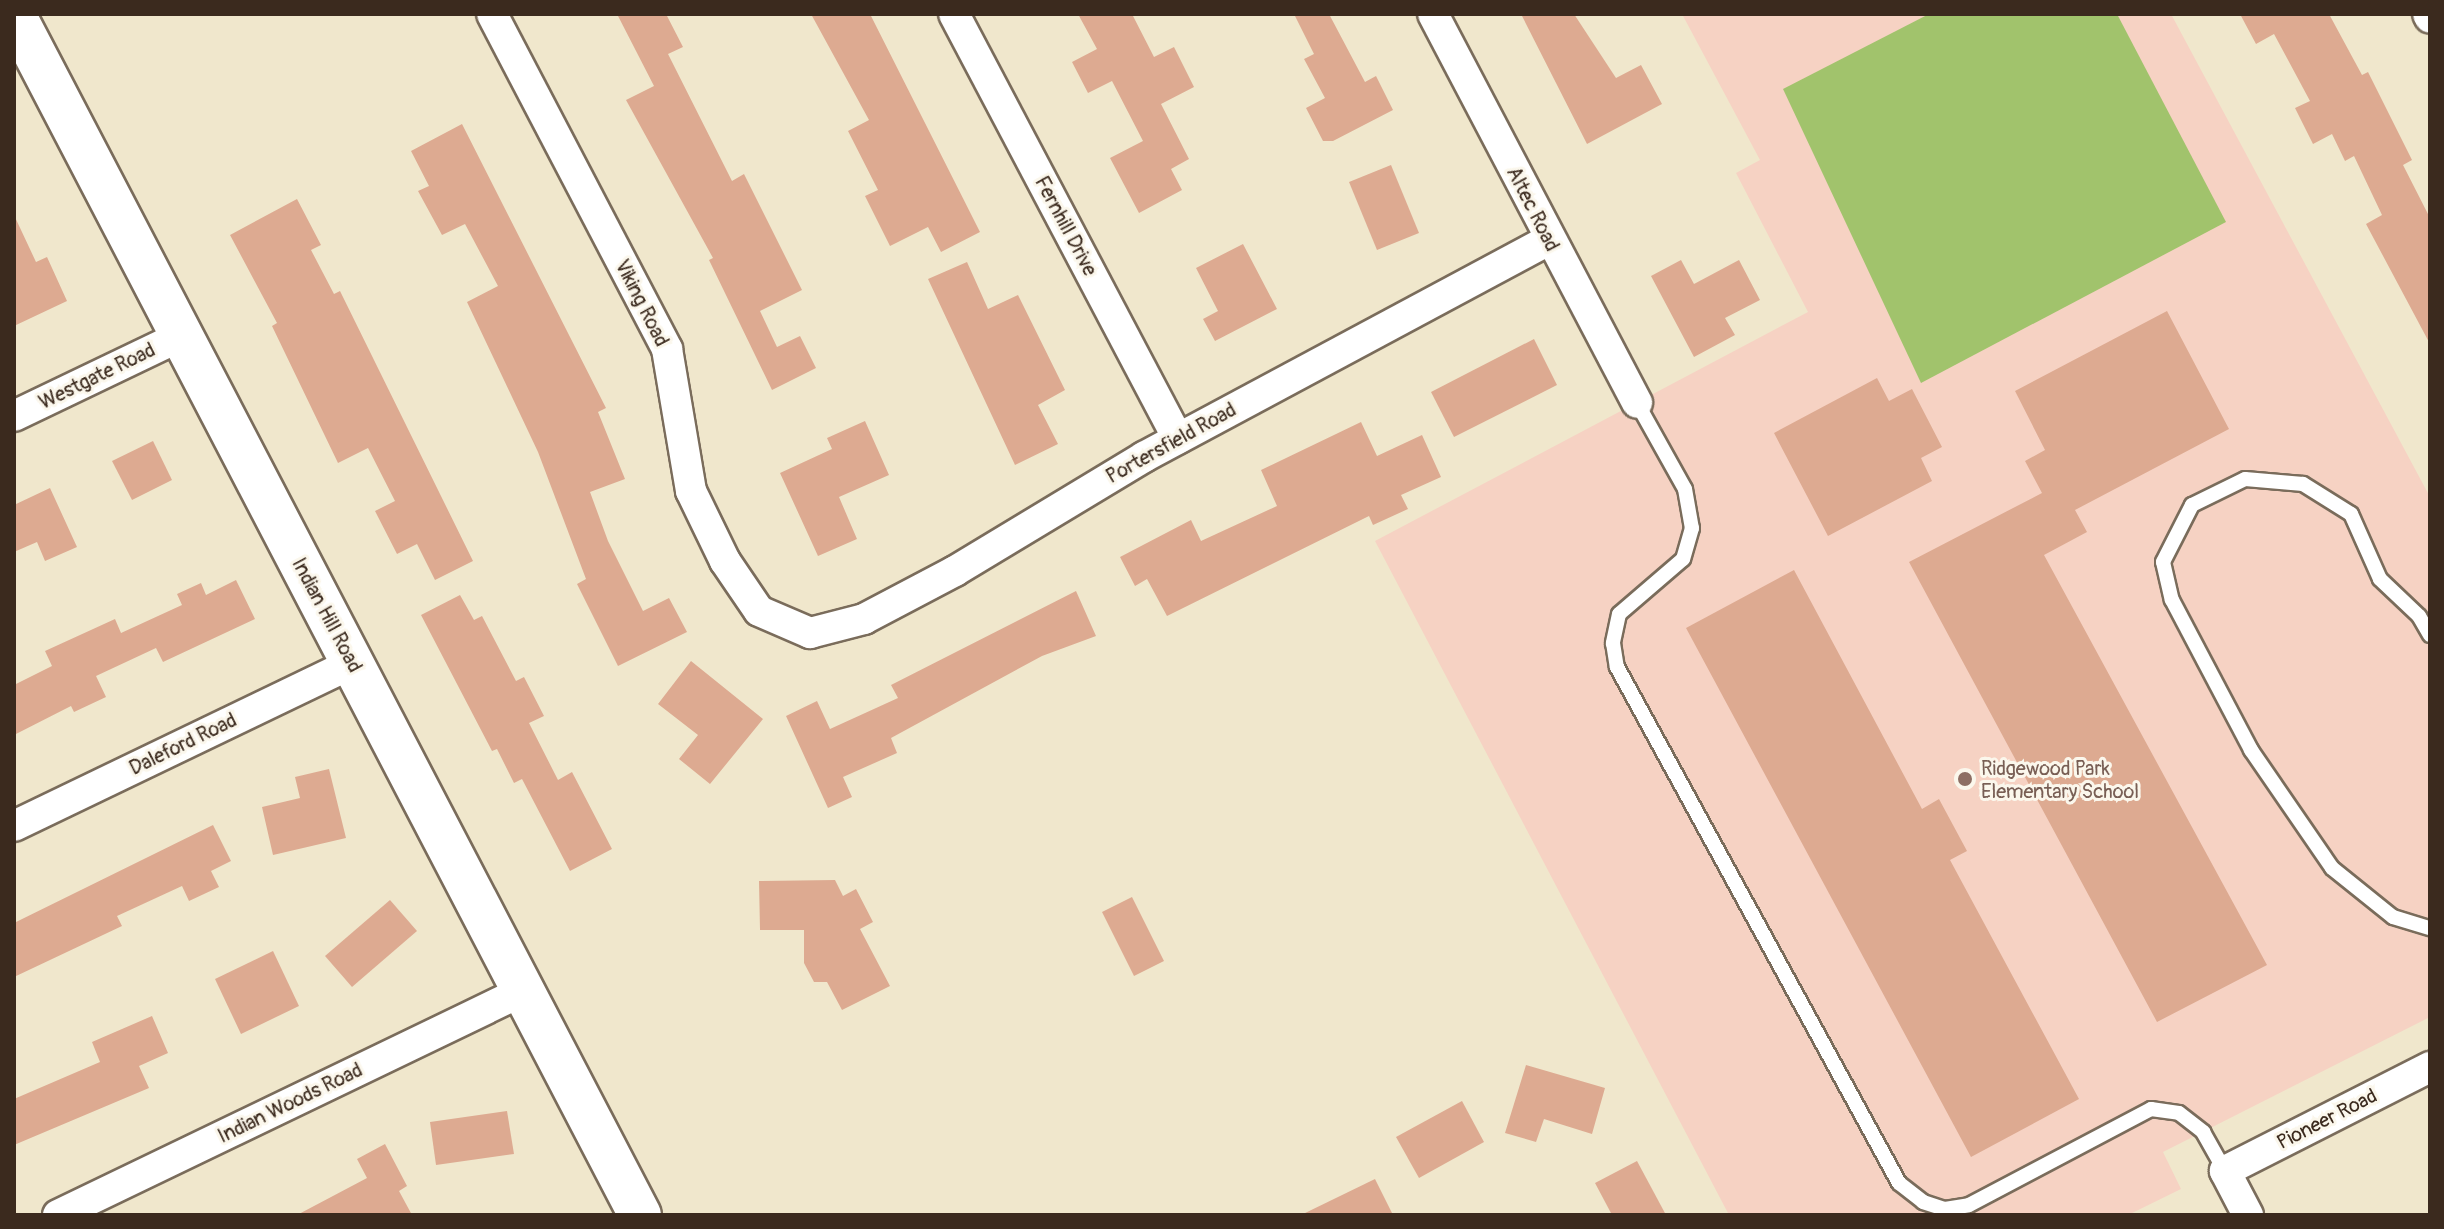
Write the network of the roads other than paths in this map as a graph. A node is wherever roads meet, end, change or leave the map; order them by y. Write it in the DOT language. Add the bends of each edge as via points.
graph roads {
  1 [pos="14,14"];
  2 [pos="492,14"];
  3 [pos="954,14"];
  4 [pos="1433,14"];
  5 [pos="1549,240"];
  6 [pos="181,336"];
  7 [pos="1637,403"];
  8 [pos="14,416"];
  9 [pos="1178,438"];
  10 [pos="792,629"];
  11 [pos="2430,635"];
  12 [pos="352,663"];
  13 [pos="14,826"];
  14 [pos="2430,928"];
  15 [pos="523,991"];
  16 [pos="2430,1067"];
  17 [pos="2225,1171"];
  18 [pos="58,1215"];
  19 [pos="640,1215"];
  20 [pos="2248,1215"];
  1 -- 6 [label="street, Indian Hill Road"];
  2 -- 10 [label="street, Viking Road" via="667,349 684,464 698,505 746,595 759,611"];
  3 -- 9 [label="street, Fernhill Drive"];
  4 -- 5 [label="street, Altec Road"];
  5 -- 7 [label="street, Altec Road"];
  5 -- 9 [label="street, Portersfield Road"];
  6 -- 8 [label="street, Westgate Road"];
  6 -- 12 [label="street, Indian Hill Road"];
  7 -- 17 [label="lane" via="1685,489 1692,528 1683,559 1619,614 1613,643 1617,667 1899,1183 1923,1202 1945,1209 1969,1205 2151,1109 2179,1113 2203,1132"];
  9 -- 10 [label="street, Portersfield Road" via="864,619 810,633"];
  11 -- 14 [label="lane" via="2419,616 2380,579 2351,514 2303,484 2245,479 2192,505 2163,562 2172,600 2251,750 2332,868 2393,917"];
  12 -- 13 [label="street, Daleford Road"];
  12 -- 15 [label="street, Indian Hill Road"];
  15 -- 18 [label="street, Indian Woods Road"];
  15 -- 19 [label="street, Indian Hill Road"];
  16 -- 17 [label="street, Pioneer Road"];
  17 -- 20 [label="street"];
}
